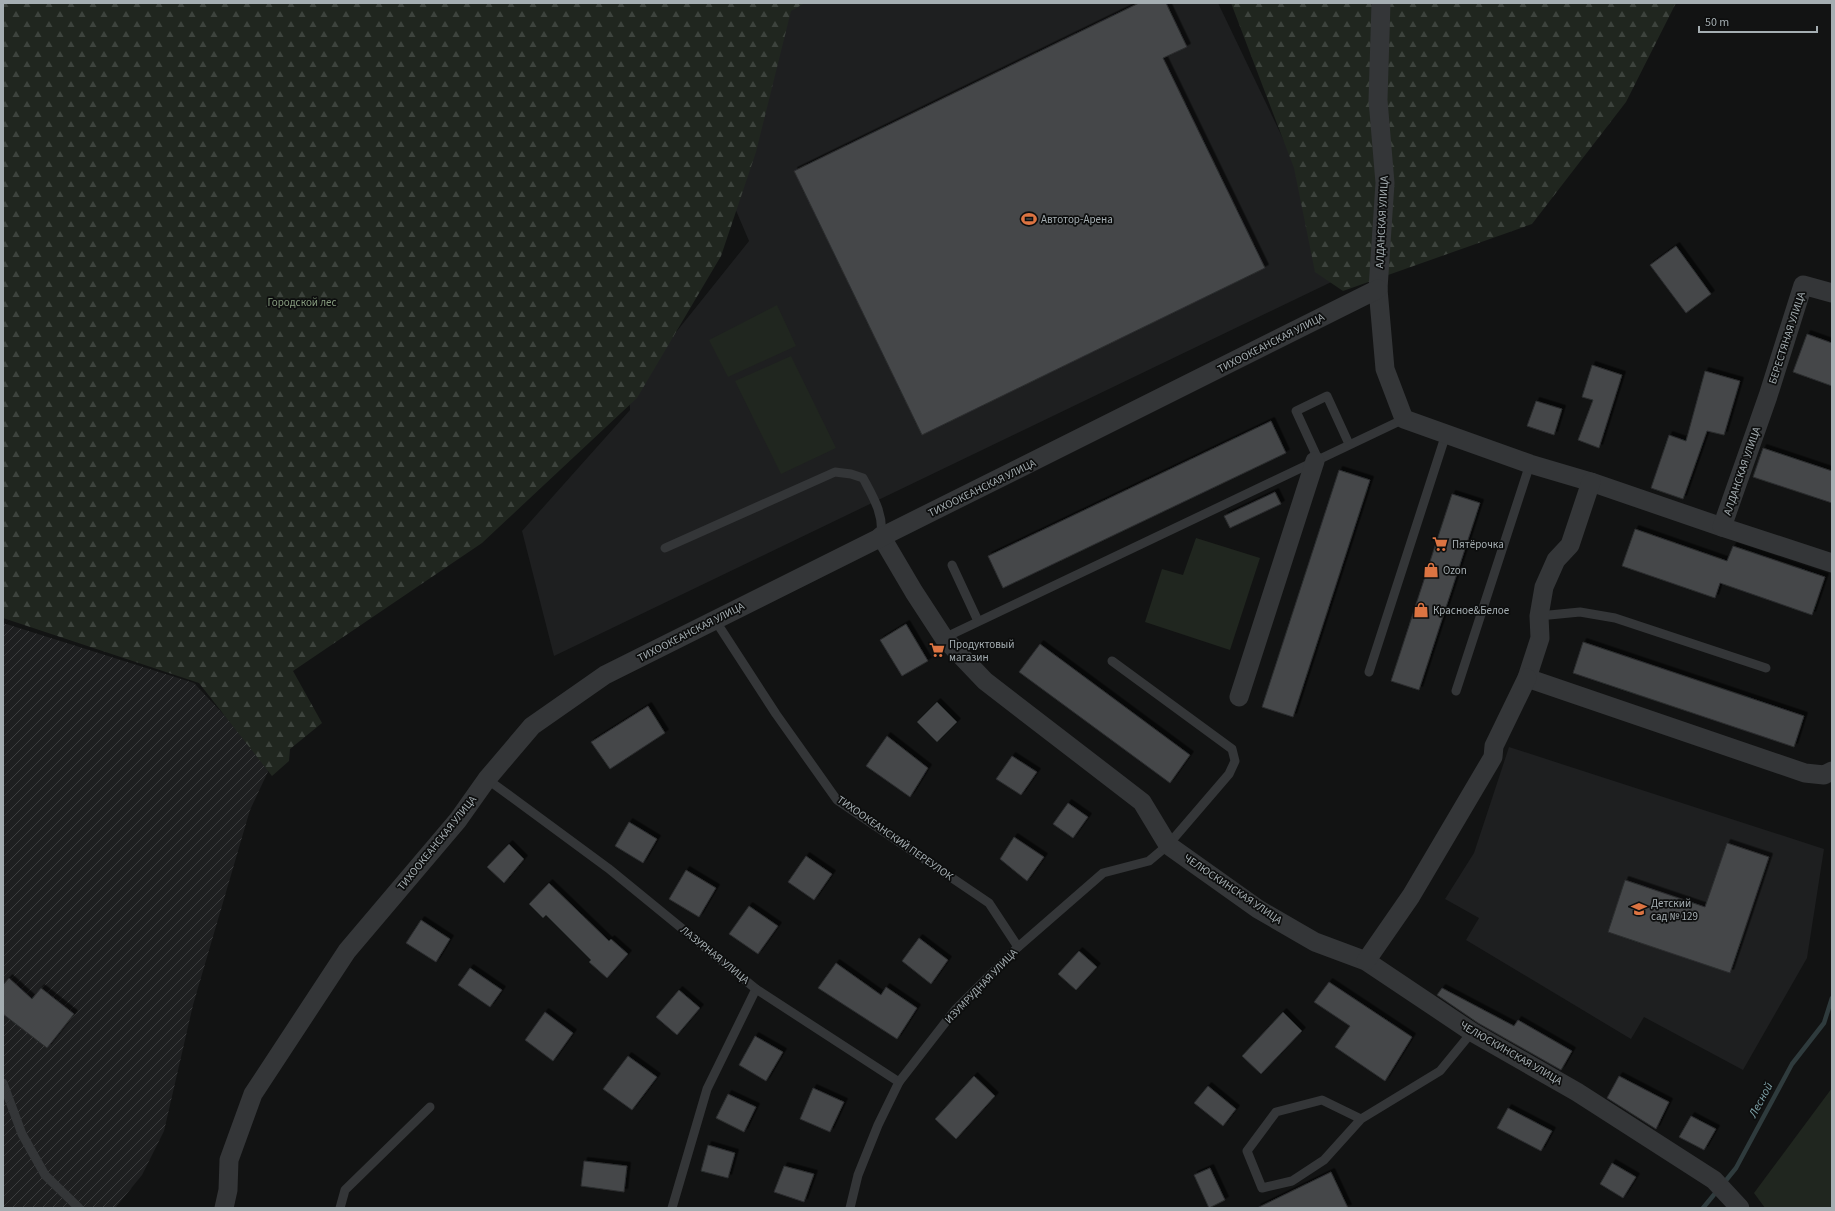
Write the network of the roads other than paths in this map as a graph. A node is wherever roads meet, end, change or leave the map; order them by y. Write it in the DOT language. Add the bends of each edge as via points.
graph roads {
  1 [pos="1381,3"];
  2 [pos="1378,289"];
  3 [pos="1832,293"];
  4 [pos="1768,396"];
  5 [pos="1404,418"];
  6 [pos="1446,434"];
  7 [pos="1349,444"];
  8 [pos="1317,460"];
  9 [pos="1530,464"];
  10 [pos="1590,482"];
  11 [pos="1722,527"];
  12 [pos="881,536"];
  13 [pos="665,548"];
  14 [pos="1832,563"];
  15 [pos="952,565"];
  16 [pos="1539,616"];
  17 [pos="715,620"];
  18 [pos="978,621"];
  19 [pos="944,638"];
  20 [pos="1112,661"];
  21 [pos="1766,668"];
  22 [pos="1369,672"];
  23 [pos="1527,678"];
  24 [pos="1456,691"];
  25 [pos="1239,697"];
  26 [pos="1832,771"];
  27 [pos="487,779"];
  28 [pos="1168,845"];
  29 [pos="1018,947"];
  30 [pos="1366,961"];
  31 [pos="756,989"];
  32 [pos="1472,1032"];
  33 [pos="899,1082"];
  34 [pos="3,1083"];
  35 [pos="430,1108"];
  36 [pos="1362,1119"];
  37 [pos="79,1208"];
  38 [pos="224,1208"];
  39 [pos="340,1208"];
  40 [pos="672,1208"];
  41 [pos="850,1208"];
  42 [pos="1740,1208"];
  1 -- 2 [label="street, АЛДАНСКАЯ УЛИЦА" via="1378,100 1385,183"];
  2 -- 5 [label="street, АЛДАНСКАЯ УЛИЦА" via="1386,369"];
  2 -- 12 [label="street, ТИХООКЕАНСКАЯ УЛИЦА" via="951,504"];
  3 -- 4 [label="street, БЕРЕСТЯНАЯ УЛИЦА" via="1803,284"];
  4 -- 11 [label="street, АЛДАНСКАЯ УЛИЦА"];
  5 -- 6 [label="street"];
  5 -- 7 [label="lane"];
  6 -- 9 [label="street"];
  6 -- 22 [label="lane"];
  7 -- 8 [label="lane"];
  7 -- 8 [label="lane" via="1326,396 1296,411"];
  8 -- 18 [label="lane"];
  8 -- 25 [label="street"];
  9 -- 10 [label="street"];
  9 -- 24 [label="lane"];
  10 -- 11 [label="street"];
  10 -- 16 [label="street" via="1570,545 1556,560 1544,587"];
  11 -- 14 [label="street, АЛДАНСКАЯ УЛИЦА"];
  12 -- 13 [label="lane" via="883,524 863,478 835,472"];
  12 -- 17 [label="street, ТИХООКЕАНСКАЯ УЛИЦА"];
  12 -- 19 [label="street, ЧЕЛЮСКИНСКАЯ УЛИЦА"];
  15 -- 18 [label="lane"];
  16 -- 21 [label="lane" via="1580,612 1615,618"];
  16 -- 23 [label="street" via="1540,638"];
  17 -- 27 [label="street, ТИХООКЕАНСКАЯ УЛИЦА" via="605,675 532,726"];
  17 -- 29 [label="lane, ТИХООКЕАНСКИЙ ПЕРЕУЛОК" via="776,714 838,800 989,903"];
  18 -- 19 [label="lane"];
  19 -- 28 [label="street, ЧЕЛЮСКИНСКАЯ УЛИЦА" via="985,680 1142,802"];
  20 -- 28 [label="lane, ИЗУМРУДНАЯ УЛИЦА" via="1232,749 1235,760 1229,774"];
  23 -- 26 [label="street" via="1805,773 1824,775"];
  23 -- 30 [label="street" via="1494,746 1493,757 1411,896"];
  27 -- 31 [label="lane, ЛАЗУРНАЯ УЛИЦА" via="608,868"];
  27 -- 38 [label="street, ТИХООКЕАНСКАЯ УЛИЦА" via="458,820 347,951 253,1094 229,1160 228,1190"];
  28 -- 29 [label="lane, ИЗУМРУДНАЯ УЛИЦА" via="1149,861 1103,873"];
  28 -- 30 [label="street, ЧЕЛЮСКИНСКАЯ УЛИЦА" via="1258,909 1315,942"];
  29 -- 33 [label="lane, ИЗУМРУДНАЯ УЛИЦА" via="955,1010"];
  30 -- 32 [label="street, ЧЕЛЮСКИНСКАЯ УЛИЦА"];
  31 -- 33 [label="lane"];
  31 -- 40 [label="lane, ЛАЗУРНАЯ УЛИЦА" via="708,1089"];
  32 -- 36 [label="lane" via="1440,1071"];
  32 -- 42 [label="street, ЧЕЛЮСКИНСКАЯ УЛИЦА" via="1577,1092 1714,1180"];
  33 -- 41 [label="lane, ИЗУМРУДНАЯ УЛИЦА" via="858,1175"];
  34 -- 37 [label="lane" via="22,1134 46,1175"];
  35 -- 39 [label="lane" via="345,1190"];
  36 -- 36 [label="lane" via="1324,1160 1292,1181 1262,1188 1247,1151 1276,1112 1322,1100"];
}
